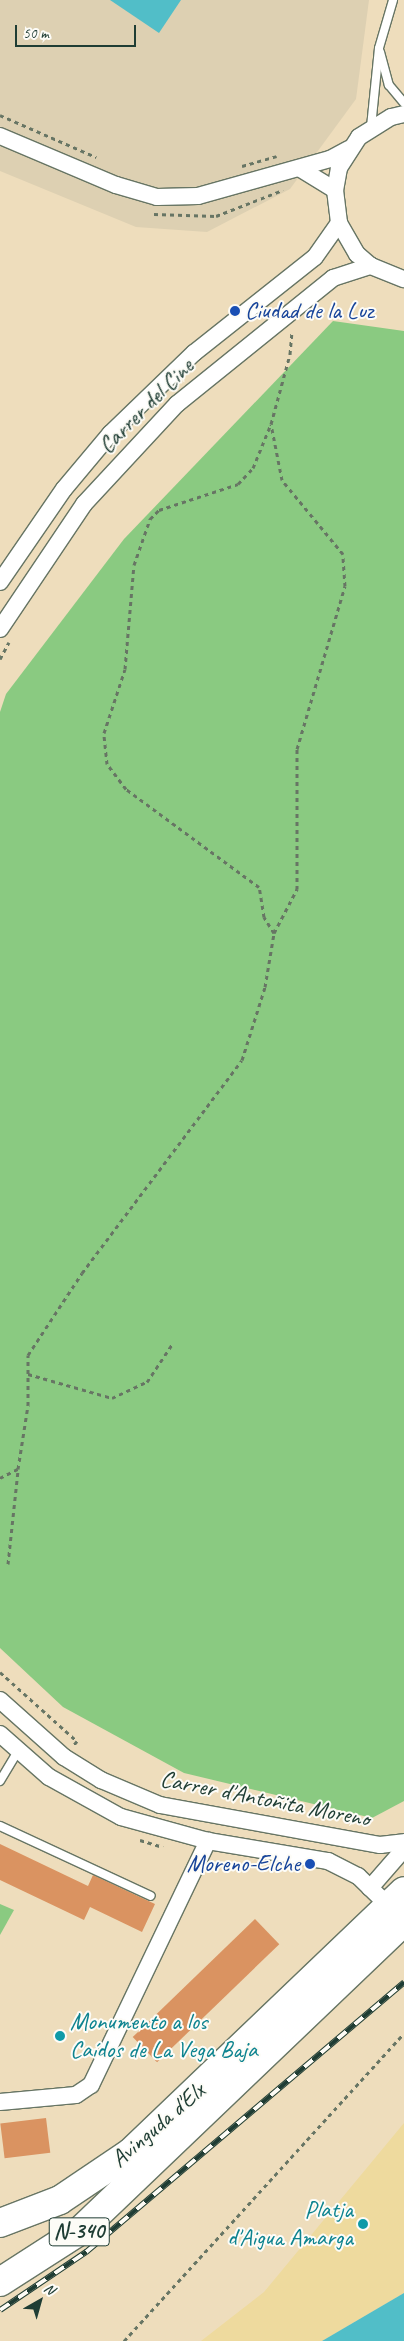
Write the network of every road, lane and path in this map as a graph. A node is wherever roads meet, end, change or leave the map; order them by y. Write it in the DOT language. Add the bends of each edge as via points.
graph roads {
  1 [pos="394,0"];
  2 [pos="379,48"];
  3 [pos="404,104"];
  4 [pos="404,114"];
  5 [pos="0,115"];
  6 [pos="371,127"];
  7 [pos="0,136"];
  8 [pos="349,149"];
  9 [pos="281,155"];
  10 [pos="105,162"];
  11 [pos="237,168"];
  12 [pos="299,168"];
  13 [pos="335,190"];
  14 [pos="338,223"];
  15 [pos="371,266"];
  16 [pos="404,279"];
  17 [pos="298,323"];
  18 [pos="292,329"];
  19 [pos="285,334"];
  20 [pos="271,424"];
  21 [pos="0,582"];
  22 [pos="6,632"];
  23 [pos="0,659"];
  24 [pos="274,933"];
  25 [pos="174,1343"];
  26 [pos="28,1374"];
  27 [pos="18,1469"];
  28 [pos="0,1478"];
  29 [pos="8,1564"];
  30 [pos="0,1672"];
  31 [pos="0,1681"];
  32 [pos="0,1700"];
  33 [pos="22,1701"];
  34 [pos="50,1727"];
  35 [pos="0,1734"];
  36 [pos="72,1747"];
  37 [pos="81,1750"];
  38 [pos="18,1751"];
  39 [pos="0,1781"];
  40 [pos="0,1826"];
  41 [pos="208,1841"];
  42 [pos="404,1842"];
  43 [pos="404,1849"];
  44 [pos="151,1896"];
  45 [pos="394,1905"];
  46 [pos="404,2033"];
  47 [pos="0,2102"];
  48 [pos="146,2166"];
  49 [pos="0,2223"];
  50 [pos="0,2237"];
  51 [pos="0,2282"];
  52 [pos="124,2341"];
  1 -- 2 [label="lane"];
  2 -- 3 [label="lane" via="389,85"];
  2 -- 6 [label="lane"];
  4 -- 6 [label="street"];
  5 -- 10 [label="path"];
  6 -- 8 [label="street"];
  7 -- 12 [label="street" via="116,185 157,197 198,196"];
  8 -- 12 [label="street"];
  8 -- 13 [label="street"];
  9 -- 11 [label="path"];
  12 -- 13 [label="street"];
  13 -- 14 [label="street"];
  14 -- 15 [label="street" via="346,240"];
  14 -- 21 [label="street, Carrer del Cine" via="315,257 194,353 110,434 54,502"];
  15 -- 16 [label="street"];
  15 -- 22 [label="street, Carrer del Cine" via="333,278 177,404 84,504"];
  17 -- 18 [label="path"];
  18 -- 19 [label="path"];
  18 -- 20 [label="path" via="290,354"];
  20 -- 24 [label="path" via="282,480 343,554 345,586 297,749 297,889"];
  20 -- 24 [label="path" via="254,468 238,484 158,510 150,519 134,565 125,668 104,733 107,764 126,789 259,887 264,917"];
  22 -- 23 [label="path"];
  24 -- 26 [label="path" via="265,987 242,1060 82,1273 28,1355"];
  25 -- 26 [label="path" via="148,1382 112,1398"];
  26 -- 27 [label="path"];
  27 -- 28 [label="path"];
  27 -- 29 [label="path"];
  30 -- 36 [label="path" via="76,1741"];
  31 -- 33 [label="path"];
  32 -- 42 [label="street, Carrer d'Antoñita Moreno" via="64,1757 102,1780 160,1805 380,1845"];
  34 -- 36 [label="path"];
  35 -- 38 [label="street, Carrer d'Antoñita Moreno"];
  36 -- 37 [label="path"];
  38 -- 39 [label="lane"];
  38 -- 41 [label="street, Carrer d'Antoñita Moreno" via="49,1777 104,1809 152,1828"];
  40 -- 44 [label="lane"];
  41 -- 45 [label="street, Carrer d'Antoñita Moreno" via="328,1861 346,1868"];
  41 -- 47 [label="street" via="91,2085 76,2095"];
  43 -- 45 [label="street, Avinguda d'Elx"];
  45 -- 48 [label="highway, Avinguda d'Elx"];
  45 -- 49 [label="highway, Avinguda d'Elx" via="130,2153 60,2200"];
  46 -- 52 [label="path"];
  48 -- 50 [label="highway" via="69,2213"];
  48 -- 51 [label="highway, N-340" via="81,2230"];
}
